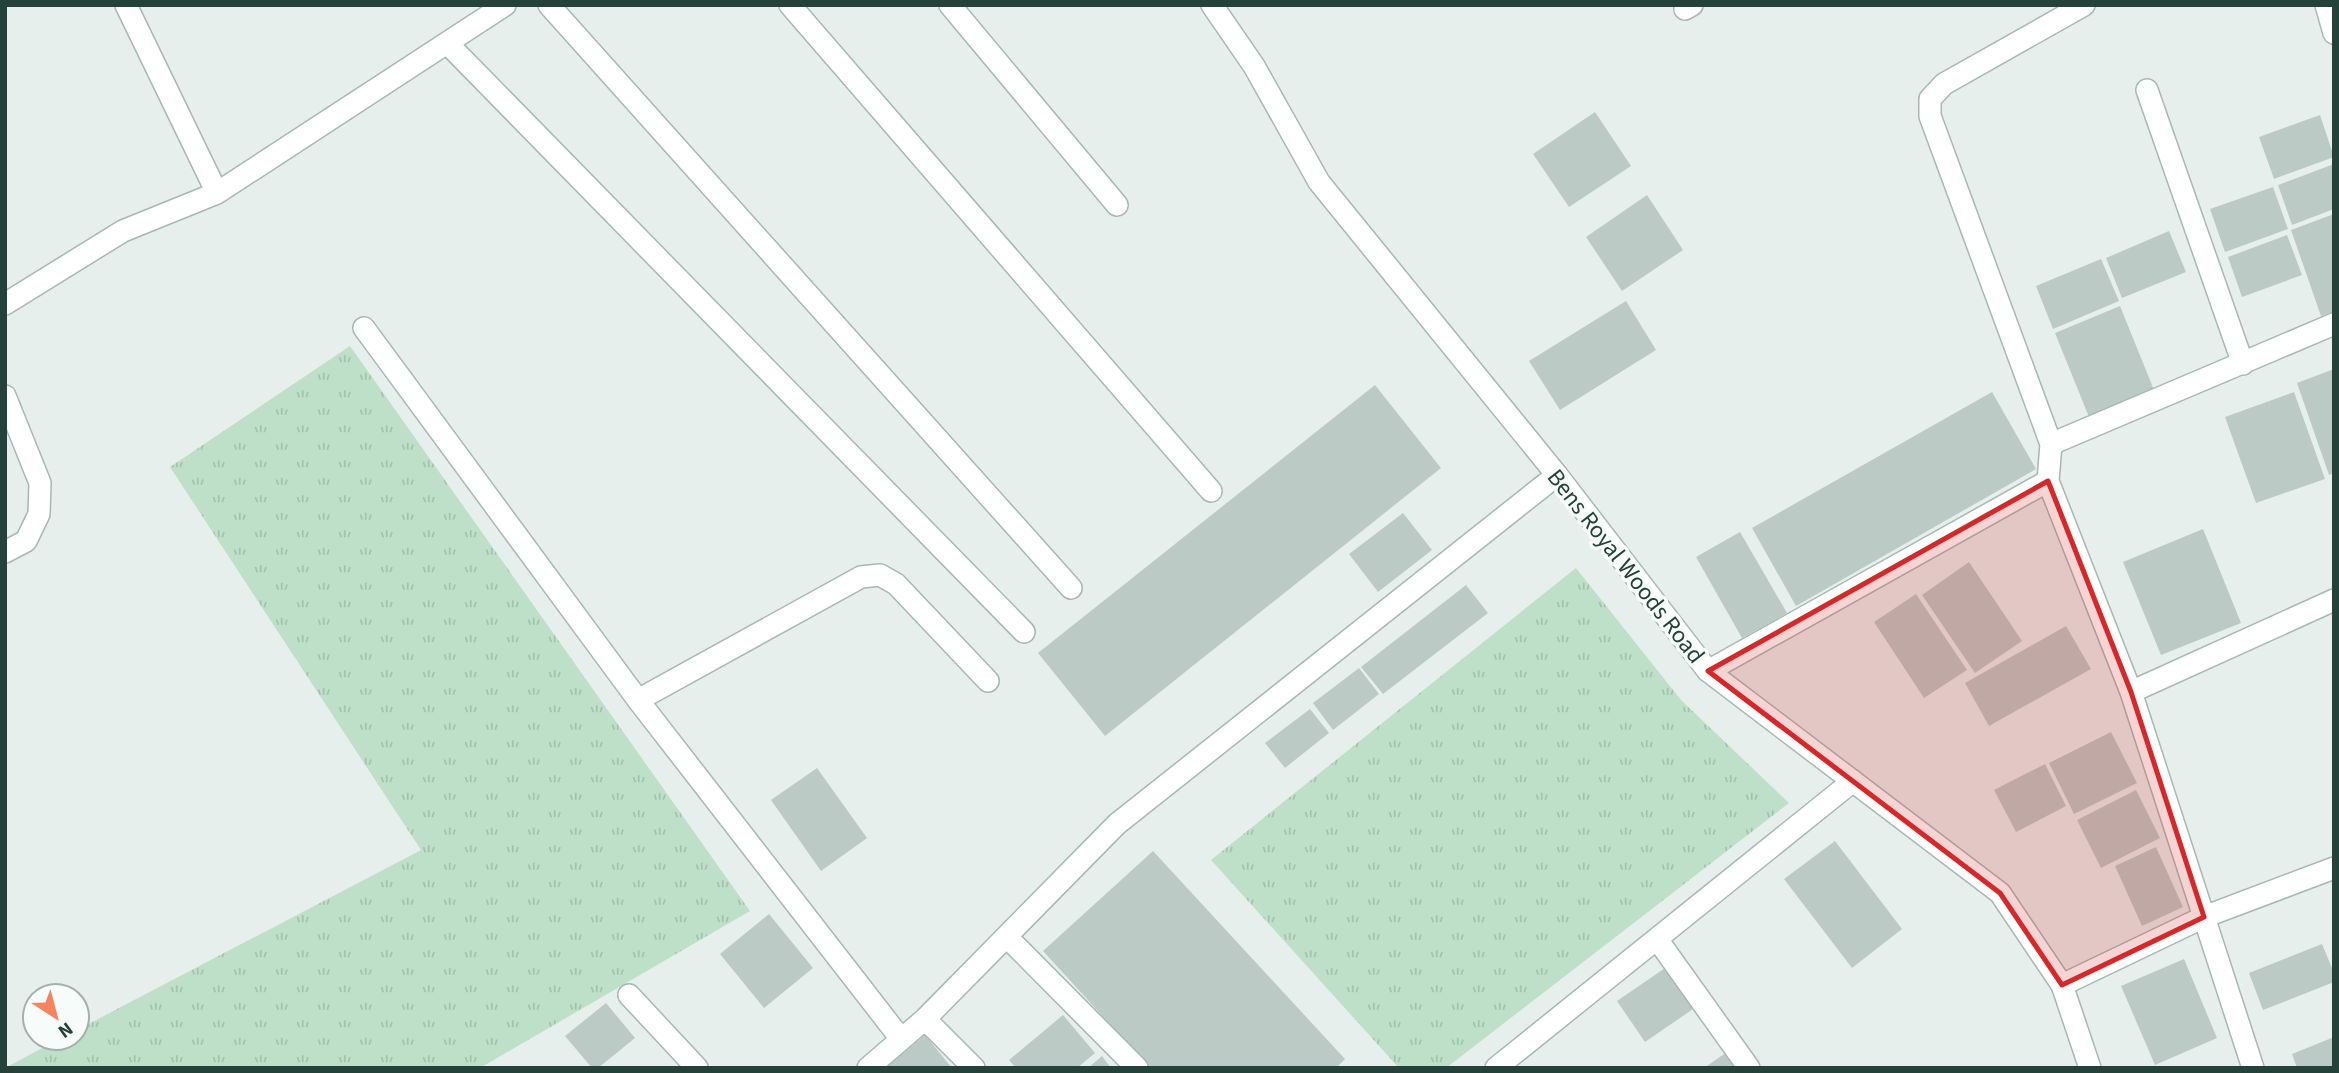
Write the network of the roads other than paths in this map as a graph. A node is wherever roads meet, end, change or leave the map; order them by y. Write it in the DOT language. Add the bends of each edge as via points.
graph roads {
  1 [pos="126,5"];
  2 [pos="505,5"];
  3 [pos="549,5"];
  4 [pos="790,5"];
  5 [pos="950,5"];
  6 [pos="1212,5"];
  7 [pos="2326,5"];
  8 [pos="2083,6"];
  9 [pos="2334,33"];
  10 [pos="447,43"];
  11 [pos="2147,90"];
  12 [pos="217,194"];
  13 [pos="1117,205"];
  14 [pos="5,304"];
  15 [pos="2334,324"];
  16 [pos="363,328"];
  17 [pos="2243,364"];
  18 [pos="5,396"];
  19 [pos="2051,444"];
  20 [pos="1557,475"];
  21 [pos="2048,481"];
  22 [pos="1211,491"];
  23 [pos="5,552"];
  24 [pos="1071,588"];
  25 [pos="2334,600"];
  26 [pos="1024,632"];
  27 [pos="1708,671"];
  28 [pos="988,681"];
  29 [pos="2131,692"];
  30 [pos="638,700"];
  31 [pos="1853,781"];
  32 [pos="2334,868"];
  33 [pos="2204,917"];
  34 [pos="1007,937"];
  35 [pos="1657,939"];
  36 [pos="2062,985"];
  37 [pos="629,995"];
  38 [pos="925,1019"];
  39 [pos="901,1039"];
  40 [pos="696,1068"];
  41 [pos="868,1068"];
  42 [pos="974,1068"];
  43 [pos="1137,1068"];
  44 [pos="1496,1068"];
  45 [pos="1749,1068"];
  46 [pos="2090,1068"];
  47 [pos="2253,1068"];
  1 -- 12 [label="street"];
  2 -- 10 [label="street"];
  3 -- 24 [label="street"];
  4 -- 22 [label="street"];
  5 -- 13 [label="street"];
  6 -- 20 [label="street, Bens Royal Woods Road" via="1254,66 1319,182"];
  7 -- 9 [label="street"];
  8 -- 19 [label="street" via="1944,83 1930,99 1930,116"];
  10 -- 12 [label="street"];
  10 -- 26 [label="street"];
  11 -- 17 [label="street"];
  12 -- 14 [label="street" via="123,231"];
  15 -- 17 [label="street"];
  16 -- 30 [label="street"];
  17 -- 19 [label="street"];
  18 -- 23 [label="street" via="40,483 39,513 26,541"];
  19 -- 21 [label="street"];
  20 -- 27 [label="street, Bens Royal Woods Road"];
  20 -- 34 [label="street" via="1117,824"];
  21 -- 27 [label="street"];
  21 -- 29 [label="street"];
  25 -- 29 [label="street"];
  27 -- 31 [label="street, Bens Royal Woods Road"];
  28 -- 30 [label="street" via="896,583 880,575 861,577"];
  29 -- 33 [label="street"];
  30 -- 39 [label="street"];
  31 -- 35 [label="street"];
  31 -- 36 [label="street, Bens Royal Woods Road" via="2000,893"];
  32 -- 33 [label="street"];
  33 -- 36 [label="street"];
  33 -- 47 [label="street"];
  34 -- 38 [label="street"];
  34 -- 43 [label="street"];
  35 -- 44 [label="street"];
  35 -- 45 [label="street"];
  36 -- 46 [label="street, Bens Royal Woods Road"];
  37 -- 40 [label="street"];
  38 -- 39 [label="street"];
  38 -- 42 [label="street"];
  39 -- 41 [label="street"];
}
